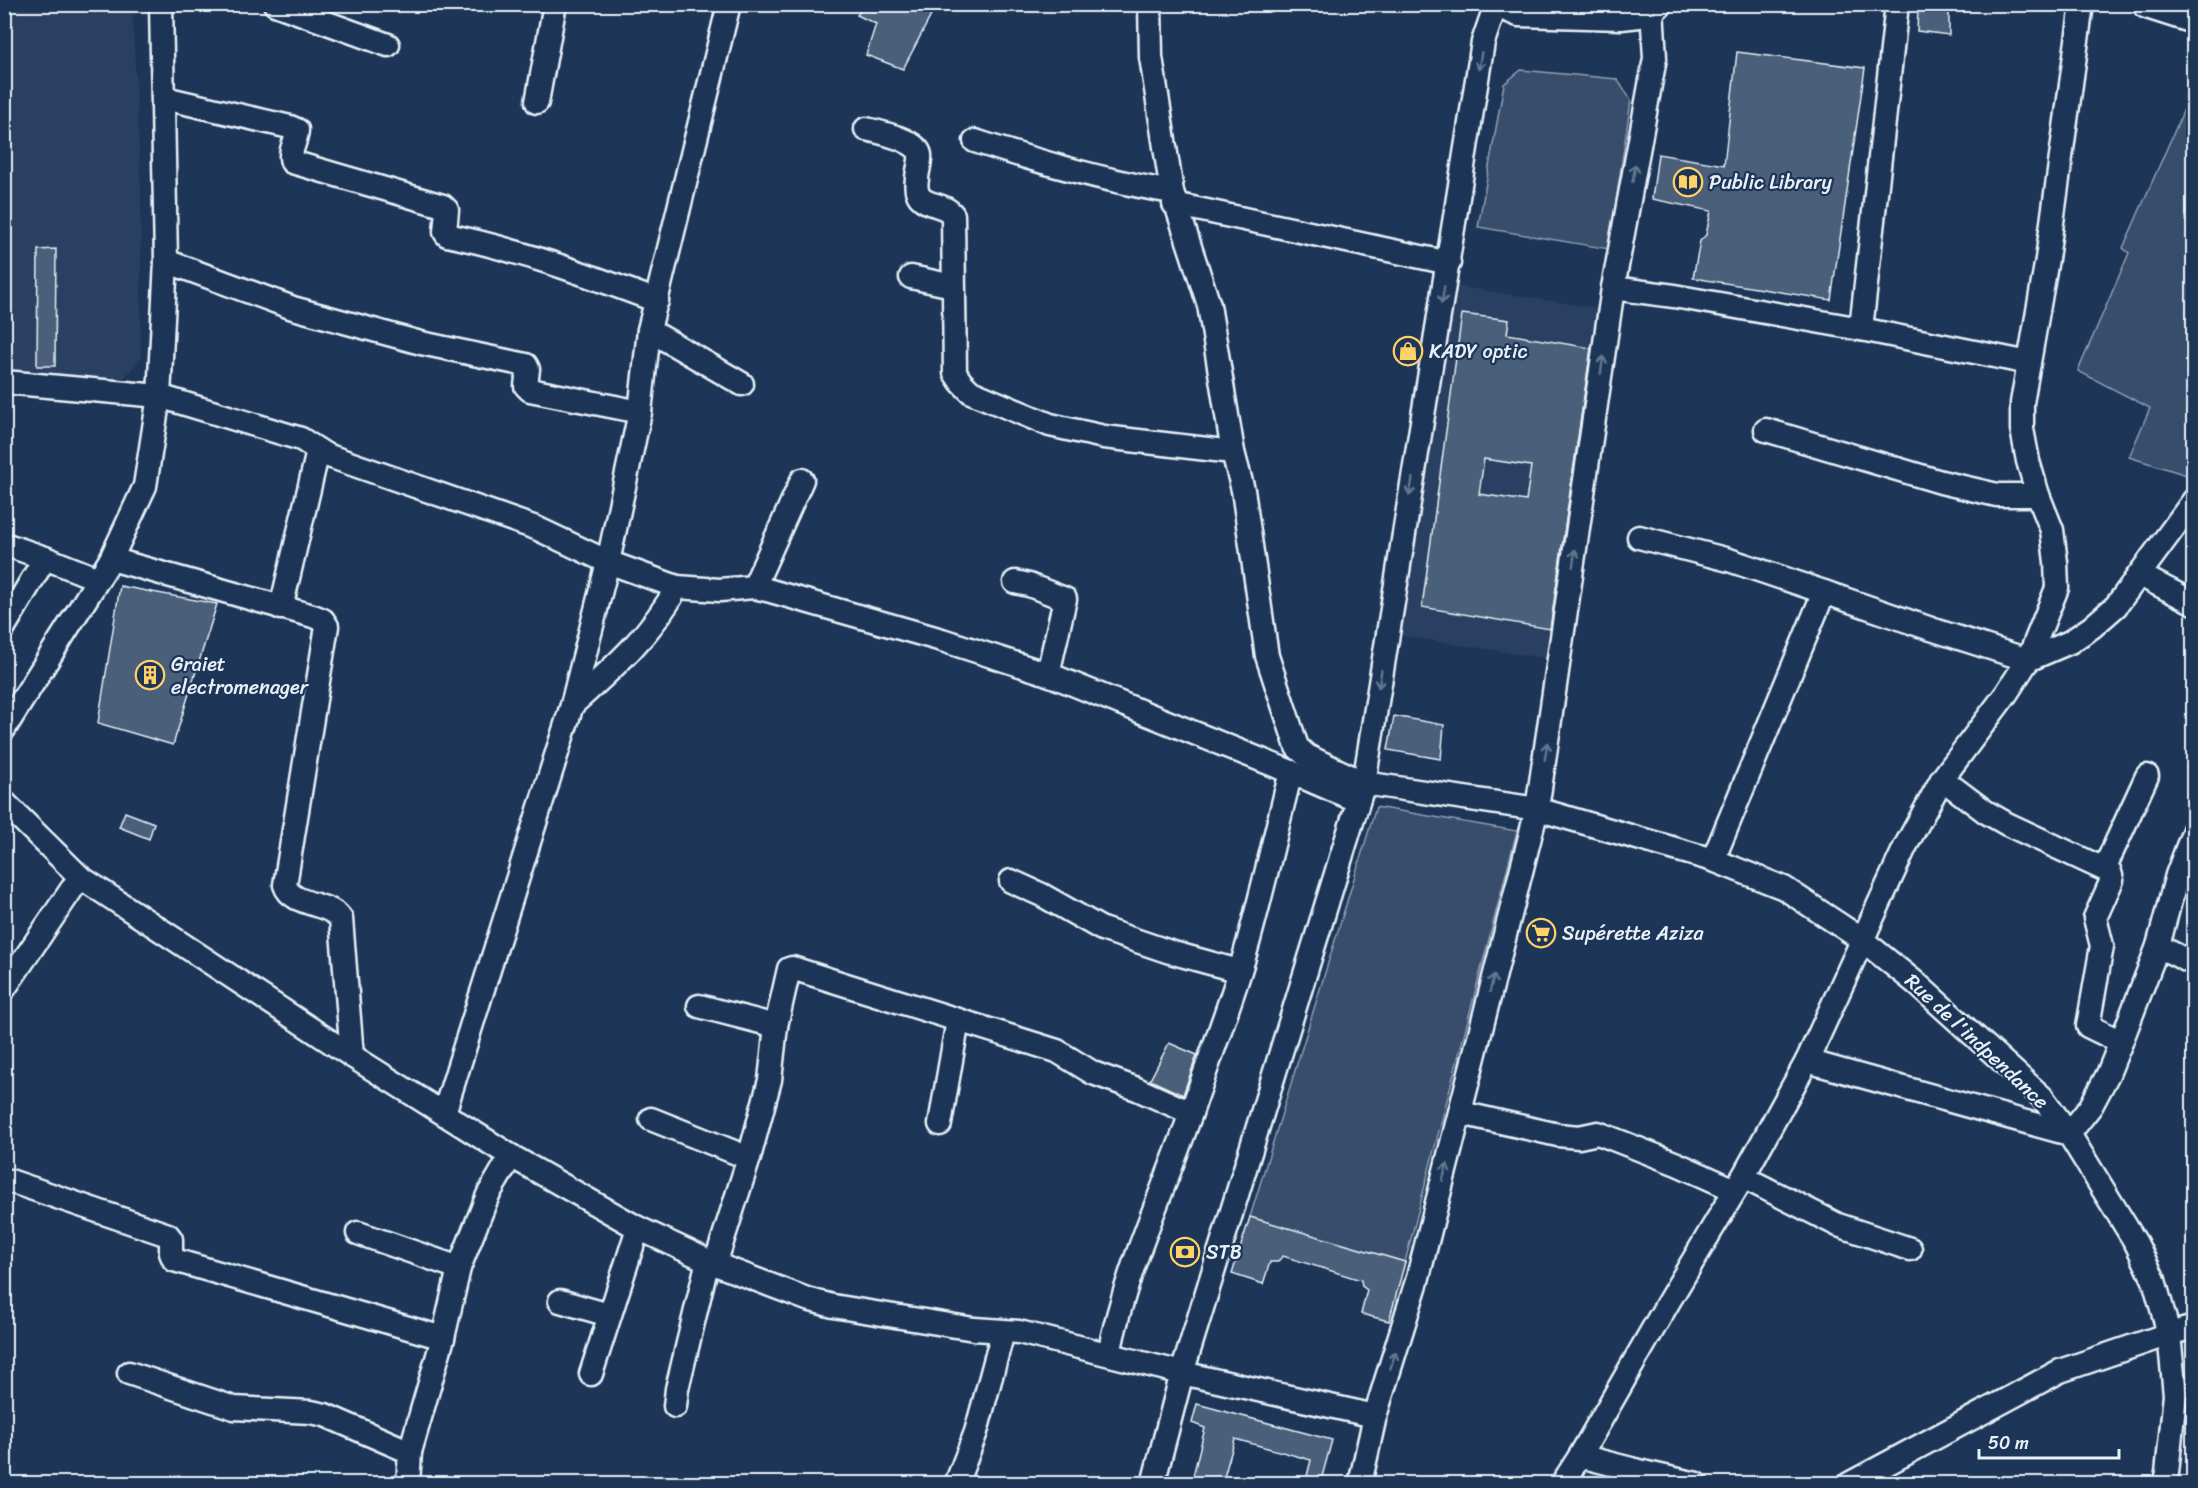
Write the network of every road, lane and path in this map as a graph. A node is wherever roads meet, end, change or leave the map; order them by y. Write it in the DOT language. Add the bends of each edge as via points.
graph roads {
  1 [pos="161,4"];
  2 [pos="275,4"];
  3 [pos="555,4"];
  4 [pos="729,4"];
  5 [pos="1150,4"];
  6 [pos="1498,4"];
  7 [pos="1897,4"];
  8 [pos="2082,4"];
  9 [pos="2147,4"];
  10 [pos="1655,7"];
  11 [pos="2193,19"];
  12 [pos="388,45"];
  13 [pos="164,98"];
  14 [pos="537,102"];
  15 [pos="866,129"];
  16 [pos="975,141"];
  17 [pos="1173,198"];
  18 [pos="166,261"];
  19 [pos="1449,263"];
  20 [pos="911,277"];
  21 [pos="953,286"];
  22 [pos="1613,288"];
  23 [pos="657,301"];
  24 [pos="1861,329"];
  25 [pos="649,330"];
  26 [pos="2029,363"];
  27 [pos="4,382"];
  28 [pos="742,384"];
  29 [pos="159,396"];
  30 [pos="640,412"];
  31 [pos="1766,430"];
  32 [pos="318,451"];
  33 [pos="1233,452"];
  34 [pos="802,480"];
  35 [pos="2038,495"];
  36 [pos="2193,500"];
  37 [pos="1639,537"];
  38 [pos="4,544"];
  39 [pos="45,558"];
  40 [pos="111,559"];
  41 [pos="608,562"];
  42 [pos="2140,575"];
  43 [pos="98,579"];
  44 [pos="1015,582"];
  45 [pos="677,587"];
  46 [pos="754,587"];
  47 [pos="1824,592"];
  48 [pos="2193,603"];
  49 [pos="281,608"];
  50 [pos="4,627"];
  51 [pos="2028,660"];
  52 [pos="1048,674"];
  53 [pos="572,705"];
  54 [pos="4,729"];
  55 [pos="1291,772"];
  56 [pos="2147,776"];
  57 [pos="1942,779"];
  58 [pos="1361,792"];
  59 [pos="4,802"];
  60 [pos="1537,809"];
  61 [pos="2193,830"];
  62 [pos="1713,860"];
  63 [pos="2104,868"];
  64 [pos="80,877"];
  65 [pos="1011,881"];
  66 [pos="1861,939"];
  67 [pos="2158,946"];
  68 [pos="2193,964"];
  69 [pos="1239,971"];
  70 [pos="4,989"];
  71 [pos="699,1006"];
  72 [pos="958,1020"];
  73 [pos="776,1026"];
  74 [pos="2121,1042"];
  75 [pos="352,1056"];
  76 [pos="1807,1061"];
  77 [pos="444,1113"];
  78 [pos="1191,1113"];
  79 [pos="1461,1113"];
  80 [pos="651,1119"];
  81 [pos="940,1124"];
  82 [pos="2069,1134"];
  83 [pos="511,1156"];
  84 [pos="749,1158"];
  85 [pos="10,1181"];
  86 [pos="1738,1184"];
  87 [pos="638,1228"];
  88 [pos="358,1233"];
  89 [pos="1910,1249"];
  90 [pos="712,1262"];
  91 [pos="459,1268"];
  92 [pos="560,1301"];
  93 [pos="609,1315"];
  94 [pos="2193,1328"];
  95 [pos="1004,1332"];
  96 [pos="2169,1334"];
  97 [pos="443,1338"];
  98 [pos="1109,1354"];
  99 [pos="129,1373"];
  100 [pos="1182,1373"];
  101 [pos="591,1374"];
  102 [pos="675,1406"];
  103 [pos="1375,1416"];
  104 [pos="410,1452"];
  105 [pos="1580,1456"];
  106 [pos="408,1484"];
  107 [pos="956,1484"];
  108 [pos="1153,1484"];
  109 [pos="1360,1484"];
  110 [pos="1562,1484"];
  111 [pos="1697,1484"];
  112 [pos="1849,1484"];
  113 [pos="2164,1484"];
  1 -- 13 [label="street"];
  2 -- 12 [label="street"];
  3 -- 14 [label="street"];
  4 -- 23 [label="street"];
  5 -- 17 [label="street" via="1151,57"];
  6 -- 10 [label="main road" via="1519,12 1610,15 1639,13"];
  6 -- 19 [label="street, one-way" via="1483,42"];
  7 -- 24 [label="street"];
  8 -- 26 [label="street"];
  9 -- 11 [label="main road"];
  22 -- 10 [label="street, one-way" via="1655,58"];
  13 -- 18 [label="street"];
  13 -- 23 [label="street" via="290,127 297,130 292,162 443,206 447,210 447,235 561,265"];
  15 -- 21 [label="street" via="908,142 920,155 918,193 925,201 950,211 954,219"];
  16 -- 17 [label="street"];
  17 -- 19 [label="street"];
  17 -- 33 [label="street" via="1209,305"];
  18 -- 29 [label="street"];
  18 -- 30 [label="street" via="293,308 421,343 526,365 526,386 530,390"];
  19 -- 58 [label="street, one-way"];
  20 -- 21 [label="street"];
  21 -- 33 [label="street" via="955,373 971,392 1050,425 1104,437"];
  22 -- 24 [label="street"];
  60 -- 22 [label="street, one-way"];
  23 -- 25 [label="street"];
  24 -- 26 [label="street"];
  25 -- 28 [label="street"];
  25 -- 30 [label="street"];
  26 -- 35 [label="street" via="2022,429"];
  27 -- 29 [label="street"];
  29 -- 32 [label="street" via="301,439"];
  29 -- 40 [label="street" via="144,486"];
  30 -- 41 [label="street"];
  31 -- 35 [label="street" via="1941,482 1997,495"];
  32 -- 41 [label="street" via="536,528"];
  32 -- 49 [label="street"];
  33 -- 58 [label="street" via="1243,490 1267,656 1294,741 1307,756"];
  34 -- 46 [label="street"];
  35 -- 51 [label="street" via="2052,530 2056,588"];
  36 -- 42 [label="street"];
  37 -- 47 [label="street" via="1729,560"];
  38 -- 39 [label="street"];
  39 -- 43 [label="street"];
  39 -- 50 [label="street"];
  40 -- 43 [label="street"];
  40 -- 49 [label="street"];
  41 -- 45 [label="street"];
  41 -- 53 [label="street"];
  42 -- 48 [label="street"];
  42 -- 51 [label="street" via="2116,606 2091,627 2070,642"];
  43 -- 54 [label="street"];
  44 -- 52 [label="street" via="1065,599"];
  45 -- 46 [label="street"];
  45 -- 53 [label="street" via="660,616 620,661"];
  46 -- 52 [label="street"];
  47 -- 51 [label="street"];
  47 -- 62 [label="street"];
  49 -- 75 [label="street" via="313,616 327,626 285,885 291,895 335,912 341,919"];
  51 -- 57 [label="street"];
  52 -- 55 [label="street"];
  53 -- 77 [label="street"];
  55 -- 58 [label="street"];
  55 -- 69 [label="street"];
  56 -- 63 [label="street"];
  57 -- 63 [label="street" via="2007,824"];
  57 -- 66 [label="street"];
  58 -- 60 [label="street, Rue de l'indpendance"];
  58 -- 100 [label="street"];
  59 -- 64 [label="street"];
  60 -- 62 [label="street, Rue de l'indpendance"];
  79 -- 60 [label="street, one-way"];
  61 -- 67 [label="street"];
  62 -- 66 [label="street, Rue de l'indpendance" via="1784,888"];
  63 -- 74 [label="street" via="2112,880 2095,918 2102,946 2088,1026"];
  64 -- 70 [label="street"];
  64 -- 75 [label="street"];
  65 -- 69 [label="street" via="1102,929"];
  66 -- 76 [label="street"];
  66 -- 82 [label="street, Rue de l'indpendance" via="2042,1097"];
  67 -- 68 [label="street"];
  67 -- 74 [label="street"];
  69 -- 78 [label="street"];
  71 -- 73 [label="street"];
  72 -- 73 [label="street" via="792,968"];
  72 -- 78 [label="street" via="1057,1051 1093,1073"];
  72 -- 81 [label="street"];
  73 -- 84 [label="street" via="770,1080"];
  74 -- 82 [label="street" via="2091,1106"];
  75 -- 77 [label="street"];
  76 -- 82 [label="street"];
  76 -- 86 [label="street"];
  77 -- 83 [label="street"];
  78 -- 98 [label="street" via="1139,1249"];
  79 -- 86 [label="street" via="1558,1136 1598,1133"];
  103 -- 79 [label="street, one-way" via="1417,1281"];
  80 -- 84 [label="street"];
  82 -- 96 [label="street, Rue de l'indpendance" via="2136,1243 2154,1280"];
  83 -- 87 [label="street"];
  83 -- 91 [label="street" via="488,1195"];
  84 -- 90 [label="street"];
  85 -- 97 [label="street" via="168,1235 174,1260"];
  86 -- 89 [label="street" via="1838,1225"];
  86 -- 105 [label="street"];
  87 -- 90 [label="street"];
  87 -- 93 [label="street"];
  88 -- 91 [label="street"];
  90 -- 95 [label="street" via="833,1306"];
  90 -- 102 [label="street"];
  91 -- 97 [label="street"];
  92 -- 93 [label="street"];
  93 -- 101 [label="street"];
  94 -- 96 [label="street"];
  95 -- 98 [label="street" via="1019,1332"];
  95 -- 107 [label="street" via="976,1432"];
  96 -- 112 [label="street" via="2060,1371"];
  96 -- 113 [label="street, Rue de l'indpendance" via="2175,1395"];
  97 -- 104 [label="street"];
  98 -- 100 [label="street"];
  99 -- 104 [label="street" via="234,1408 325,1415"];
  100 -- 103 [label="street"];
  100 -- 108 [label="street"];
  103 -- 109 [label="street"];
  104 -- 106 [label="street"];
  105 -- 110 [label="street"];
  105 -- 111 [label="street"];
}
